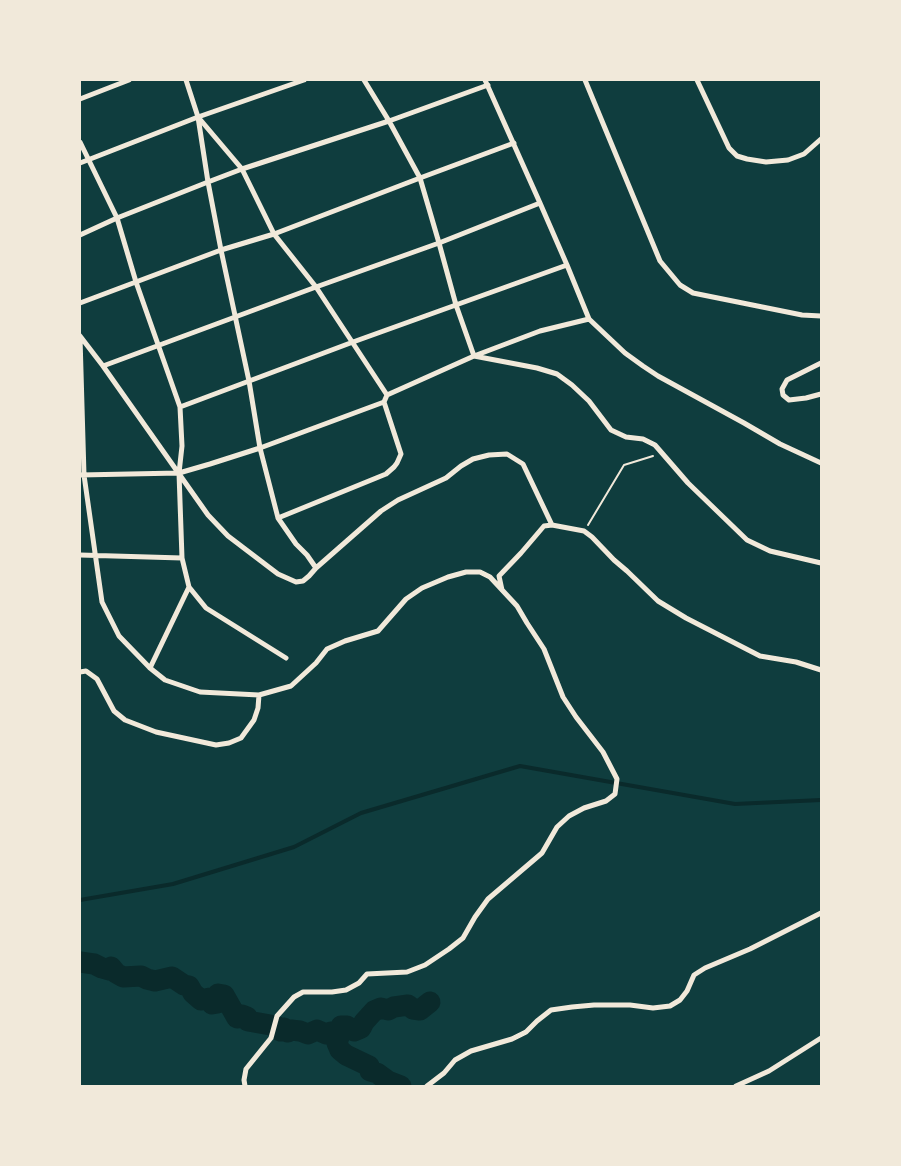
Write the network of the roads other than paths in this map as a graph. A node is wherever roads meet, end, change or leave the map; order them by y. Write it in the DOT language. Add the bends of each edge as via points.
graph roads {
  1 [pos="128,80"];
  2 [pos="186,80"];
  3 [pos="304,80"];
  4 [pos="364,80"];
  5 [pos="585,80"];
  6 [pos="696,80"];
  7 [pos="487,82"];
  8 [pos="80,99"];
  9 [pos="198,117"];
  10 [pos="389,121"];
  11 [pos="821,139"];
  12 [pos="80,142"];
  13 [pos="514,143"];
  14 [pos="88,159"];
  15 [pos="80,163"];
  16 [pos="242,169"];
  17 [pos="420,178"];
  18 [pos="208,182"];
  19 [pos="540,203"];
  20 [pos="117,218"];
  21 [pos="274,234"];
  22 [pos="80,235"];
  23 [pos="439,243"];
  24 [pos="221,250"];
  25 [pos="567,265"];
  26 [pos="136,282"];
  27 [pos="316,287"];
  28 [pos="80,303"];
  29 [pos="456,305"];
  30 [pos="236,316"];
  31 [pos="821,316"];
  32 [pos="589,320"];
  33 [pos="80,336"];
  34 [pos="353,342"];
  35 [pos="158,345"];
  36 [pos="474,356"];
  37 [pos="821,363"];
  38 [pos="103,366"];
  39 [pos="249,381"];
  40 [pos="821,394"];
  41 [pos="387,395"];
  42 [pos="384,402"];
  43 [pos="180,407"];
  44 [pos="260,448"];
  45 [pos="821,463"];
  46 [pos="179,473"];
  47 [pos="82,475"];
  48 [pos="278,518"];
  49 [pos="552,525"];
  50 [pos="80,555"];
  51 [pos="94,555"];
  52 [pos="182,558"];
  53 [pos="821,562"];
  54 [pos="316,568"];
  55 [pos="189,586"];
  56 [pos="502,590"];
  57 [pos="286,658"];
  58 [pos="150,668"];
  59 [pos="821,670"];
  60 [pos="80,672"];
  61 [pos="259,695"];
  62 [pos="821,913"];
  63 [pos="821,1038"];
  64 [pos="245,1086"];
  65 [pos="427,1086"];
  66 [pos="736,1086"];
  1 -- 8 [label="street"];
  2 -- 9 [label="street"];
  3 -- 9 [label="street"];
  4 -- 10 [label="street"];
  5 -- 31 [label="street" via="660,261 680,285 694,293"];
  6 -- 11 [label="street" via="729,148 737,156 766,162 788,160 804,154"];
  7 -- 10 [label="street"];
  7 -- 13 [label="street"];
  9 -- 14 [label="street"];
  9 -- 16 [label="street"];
  9 -- 18 [label="street"];
  10 -- 16 [label="street"];
  10 -- 17 [label="street"];
  12 -- 14 [label="street"];
  13 -- 17 [label="street"];
  13 -- 19 [label="street"];
  14 -- 15 [label="street"];
  14 -- 20 [label="street"];
  16 -- 18 [label="street"];
  16 -- 21 [label="street"];
  17 -- 21 [label="street"];
  17 -- 23 [label="street"];
  18 -- 20 [label="street"];
  18 -- 24 [label="street"];
  19 -- 23 [label="street"];
  19 -- 25 [label="street"];
  20 -- 22 [label="street"];
  20 -- 26 [label="street"];
  21 -- 24 [label="street"];
  21 -- 27 [label="street"];
  23 -- 27 [label="street"];
  23 -- 29 [label="street"];
  24 -- 26 [label="street"];
  24 -- 30 [label="street"];
  25 -- 29 [label="street"];
  25 -- 32 [label="street"];
  26 -- 28 [label="street"];
  26 -- 35 [label="street"];
  27 -- 30 [label="street"];
  27 -- 34 [label="street"];
  29 -- 34 [label="street"];
  29 -- 36 [label="street"];
  30 -- 35 [label="street"];
  30 -- 39 [label="street"];
  32 -- 36 [label="street" via="540,332"];
  32 -- 45 [label="street" via="625,353 658,376 780,444"];
  33 -- 38 [label="street"];
  33 -- 47 [label="street"];
  34 -- 39 [label="street"];
  34 -- 41 [label="street"];
  35 -- 38 [label="street"];
  35 -- 43 [label="street"];
  36 -- 41 [label="street"];
  36 -- 53 [label="street" via="557,374 589,401 612,430 655,445 688,483 747,540 770,551"];
  37 -- 40 [label="street" via="787,380 782,395 789,400"];
  38 -- 46 [label="street"];
  39 -- 43 [label="street"];
  39 -- 44 [label="street"];
  41 -- 42 [label="street"];
  42 -- 44 [label="street"];
  42 -- 48 [label="street" via="401,454 394,467 386,474"];
  43 -- 46 [label="street" via="182,446"];
  44 -- 46 [label="street"];
  44 -- 48 [label="street"];
  46 -- 47 [label="street"];
  46 -- 52 [label="street"];
  46 -- 54 [label="street" via="208,515 228,536 278,574 296,582 303,581"];
  47 -- 51 [label="street"];
  48 -- 54 [label="street"];
  49 -- 54 [label="street" via="523,464 507,454 488,454 473,459 446,478 381,511"];
  49 -- 56 [label="street" via="544,526 499,576"];
  49 -- 59 [label="street" via="584,531 658,601 686,618 760,656"];
  50 -- 51 [label="street"];
  51 -- 52 [label="street"];
  51 -- 58 [label="street" via="102,602 119,636"];
  52 -- 55 [label="street"];
  55 -- 57 [label="street" via="206,608"];
  55 -- 58 [label="street"];
  56 -- 61 [label="street" via="480,572 466,572 422,588 406,599 378,631 327,649 291,686"];
  56 -- 64 [label="street" via="517,606 544,649 564,697 617,779 615,794 569,816 557,827 542,853 488,899 464,938 424,965 407,972 367,974 346,990 304,992 294,997 277,1016 270,1038 246,1069"];
  58 -- 61 [label="street" via="165,680 200,692"];
  60 -- 61 [label="street" via="86,671 97,679 114,711 125,720 156,732 216,745 241,738 254,720"];
  62 -- 65 [label="street" via="705,968 694,975 687,991 670,1006 594,1006 551,1010 526,1032 471,1051 456,1060"];
  63 -- 66 [label="street" via="769,1071"];
}
